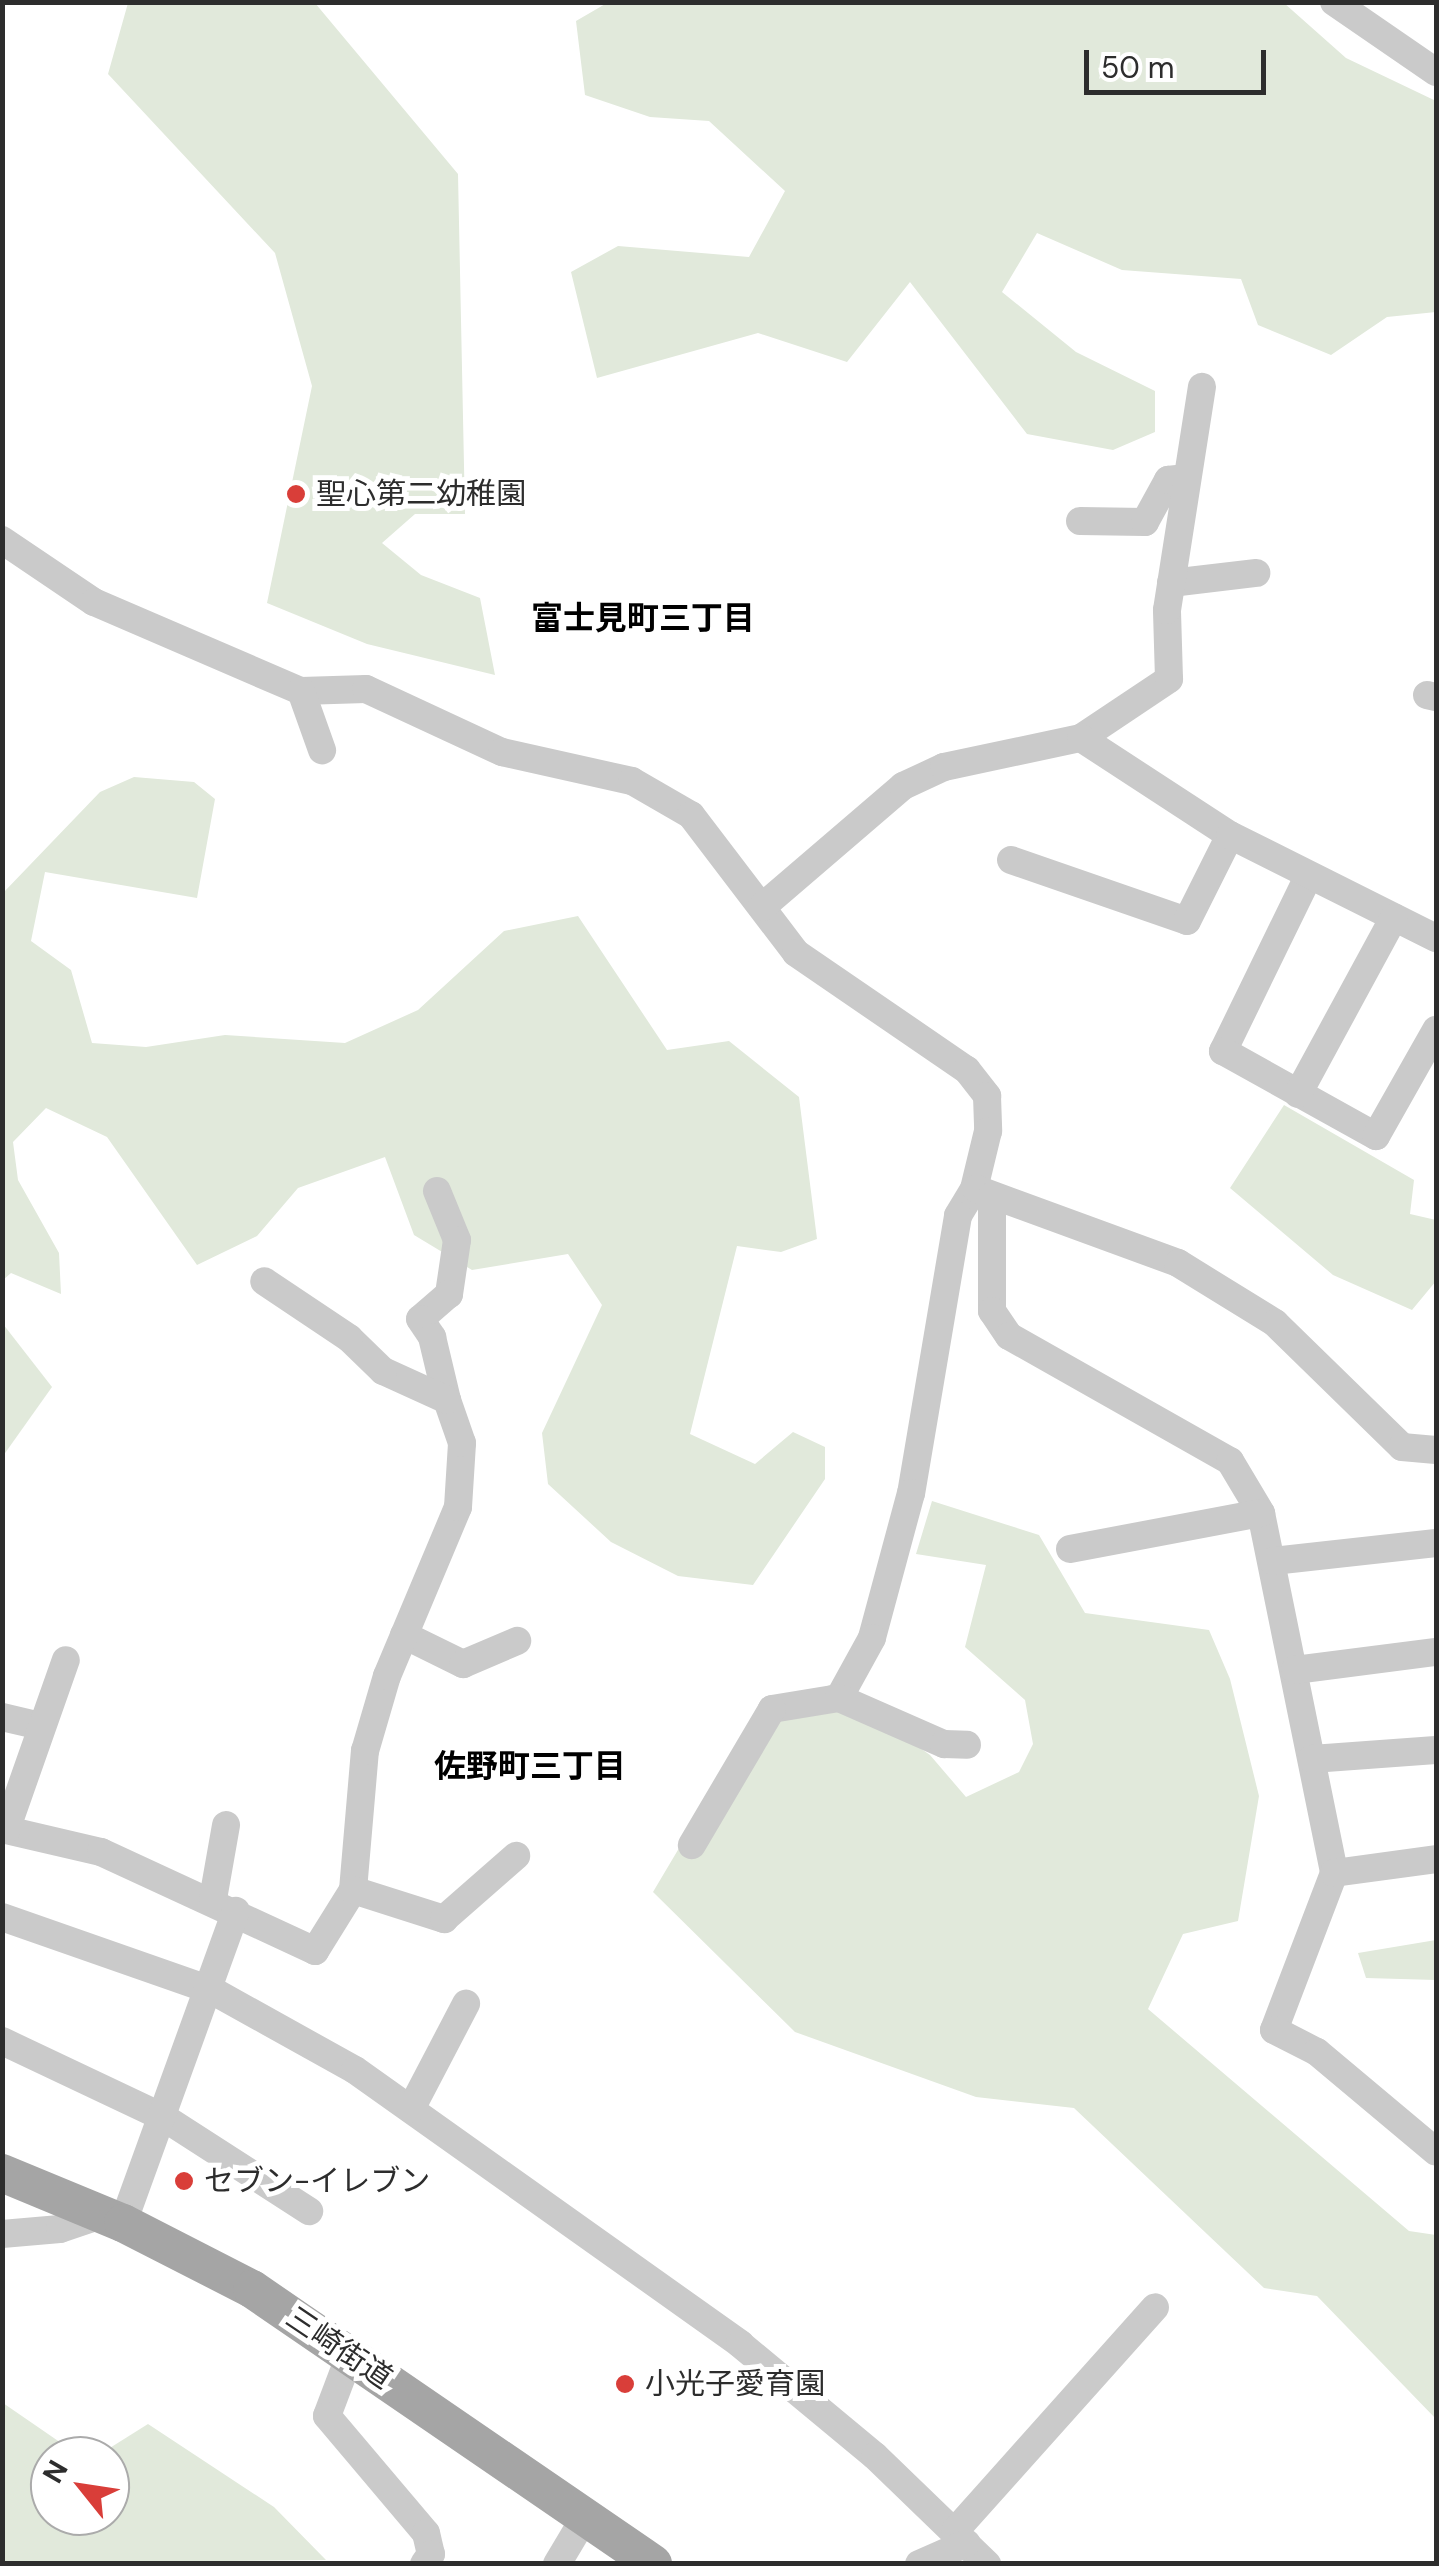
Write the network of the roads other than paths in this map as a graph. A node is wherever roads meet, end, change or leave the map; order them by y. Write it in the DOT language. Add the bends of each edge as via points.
graph roads {
  1 [pos="1334,2"];
  2 [pos="1436,72"];
  3 [pos="1202,388"];
  4 [pos="1184,478"];
  5 [pos="1080,521"];
  6 [pos="2,540"];
  7 [pos="1256,573"];
  8 [pos="1171,583"];
  9 [pos="301,691"];
  10 [pos="1081,738"];
  11 [pos="322,750"];
  12 [pos="1230,834"];
  13 [pos="1012,860"];
  14 [pos="1308,877"];
  15 [pos="762,907"];
  16 [pos="1394,917"];
  17 [pos="1436,938"];
  18 [pos="1436,1030"];
  19 [pos="1298,1094"];
  20 [pos="436,1191"];
  21 [pos="983,1192"];
  22 [pos="264,1281"];
  23 [pos="447,1400"];
  24 [pos="1436,1450"];
  25 [pos="1261,1513"];
  26 [pos="1436,1544"];
  27 [pos="1070,1549"];
  28 [pos="1273,1561"];
  29 [pos="404,1635"];
  30 [pos="517,1641"];
  31 [pos="1436,1652"];
  32 [pos="66,1660"];
  33 [pos="1294,1670"];
  34 [pos="839,1698"];
  35 [pos="2,1717"];
  36 [pos="40,1726"];
  37 [pos="967,1745"];
  38 [pos="1436,1750"];
  39 [pos="1312,1759"];
  40 [pos="226,1825"];
  41 [pos="4,1829"];
  42 [pos="692,1846"];
  43 [pos="516,1856"];
  44 [pos="1436,1859"];
  45 [pos="1334,1873"];
  46 [pos="353,1890"];
  47 [pos="225,1905"];
  48 [pos="2,1916"];
  49 [pos="213,1991"];
  50 [pos="466,2004"];
  51 [pos="2,2041"];
  52 [pos="411,2109"];
  53 [pos="164,2117"];
  54 [pos="1436,2152"];
  55 [pos="2,2173"];
  56 [pos="309,2211"];
  57 [pos="113,2218"];
  58 [pos="2,2234"];
  59 [pos="1155,2307"];
  60 [pos="350,2355"];
  61 [pos="585,2517"];
  62 [pos="970,2546"];
  63 [pos="424,2564"];
  64 [pos="557,2564"];
  65 [pos="653,2564"];
  66 [pos="919,2564"];
  1 -- 2 [label="street"];
  3 -- 4 [label="street"];
  4 -- 5 [label="street" via="1168,480 1145,522"];
  4 -- 8 [label="street"];
  6 -- 9 [label="street" via="94,602"];
  7 -- 8 [label="street"];
  8 -- 10 [label="street" via="1170,679"];
  9 -- 11 [label="street"];
  9 -- 15 [label="street" via="366,689 502,752 632,781 691,814"];
  10 -- 12 [label="street"];
  10 -- 15 [label="street" via="944,767 903,786"];
  12 -- 13 [label="street" via="1187,921"];
  12 -- 14 [label="street"];
  14 -- 16 [label="street"];
  14 -- 19 [label="street" via="1223,1050"];
  15 -- 21 [label="street" via="796,953 967,1070 987,1096"];
  16 -- 17 [label="street"];
  16 -- 19 [label="street"];
  18 -- 19 [label="street" via="1376,1136"];
  20 -- 23 [label="street" via="457,1240 449,1294 420,1319 432,1337"];
  21 -- 24 [label="street" via="1178,1263 1275,1324 1402,1447"];
  21 -- 25 [label="street" via="992,1311 1009,1336 1230,1461"];
  21 -- 34 [label="street" via="958,1216 912,1493 872,1638"];
  22 -- 23 [label="street" via="349,1338 383,1370"];
  23 -- 29 [label="street" via="462,1443 458,1508"];
  25 -- 27 [label="street"];
  25 -- 28 [label="street"];
  26 -- 28 [label="street"];
  28 -- 33 [label="street"];
  29 -- 30 [label="street" via="463,1664"];
  29 -- 46 [label="street" via="366,1751"];
  31 -- 33 [label="street"];
  32 -- 36 [label="street"];
  33 -- 39 [label="street"];
  34 -- 37 [label="street" via="944,1744"];
  34 -- 42 [label="street" via="772,1708"];
  35 -- 36 [label="street"];
  36 -- 41 [label="street"];
  38 -- 39 [label="street"];
  39 -- 45 [label="street"];
  40 -- 47 [label="street"];
  41 -- 47 [label="street" via="102,1852"];
  43 -- 46 [label="street" via="444,1919"];
  44 -- 45 [label="street"];
  45 -- 54 [label="street" via="1274,2030 1317,2052"];
  46 -- 47 [label="street" via="315,1951"];
  47 -- 49 [label="street"];
  48 -- 49 [label="street"];
  49 -- 52 [label="street"];
  49 -- 53 [label="street"];
  50 -- 52 [label="street"];
  51 -- 53 [label="street"];
  52 -- 62 [label="street" via="740,2344"];
  53 -- 56 [label="street"];
  53 -- 57 [label="street"];
  55 -- 57 [label="main road, 三崎街道"];
  57 -- 58 [label="street"];
  57 -- 60 [label="main road, 三崎街道" via="252,2289"];
  59 -- 62 [label="street"];
  60 -- 61 [label="main road, 三崎街道"];
  60 -- 63 [label="street" via="327,2416 426,2533 432,2554"];
  61 -- 64 [label="street"];
  61 -- 65 [label="main road, 三崎街道"];
  62 -- 66 [label="street"];
}
